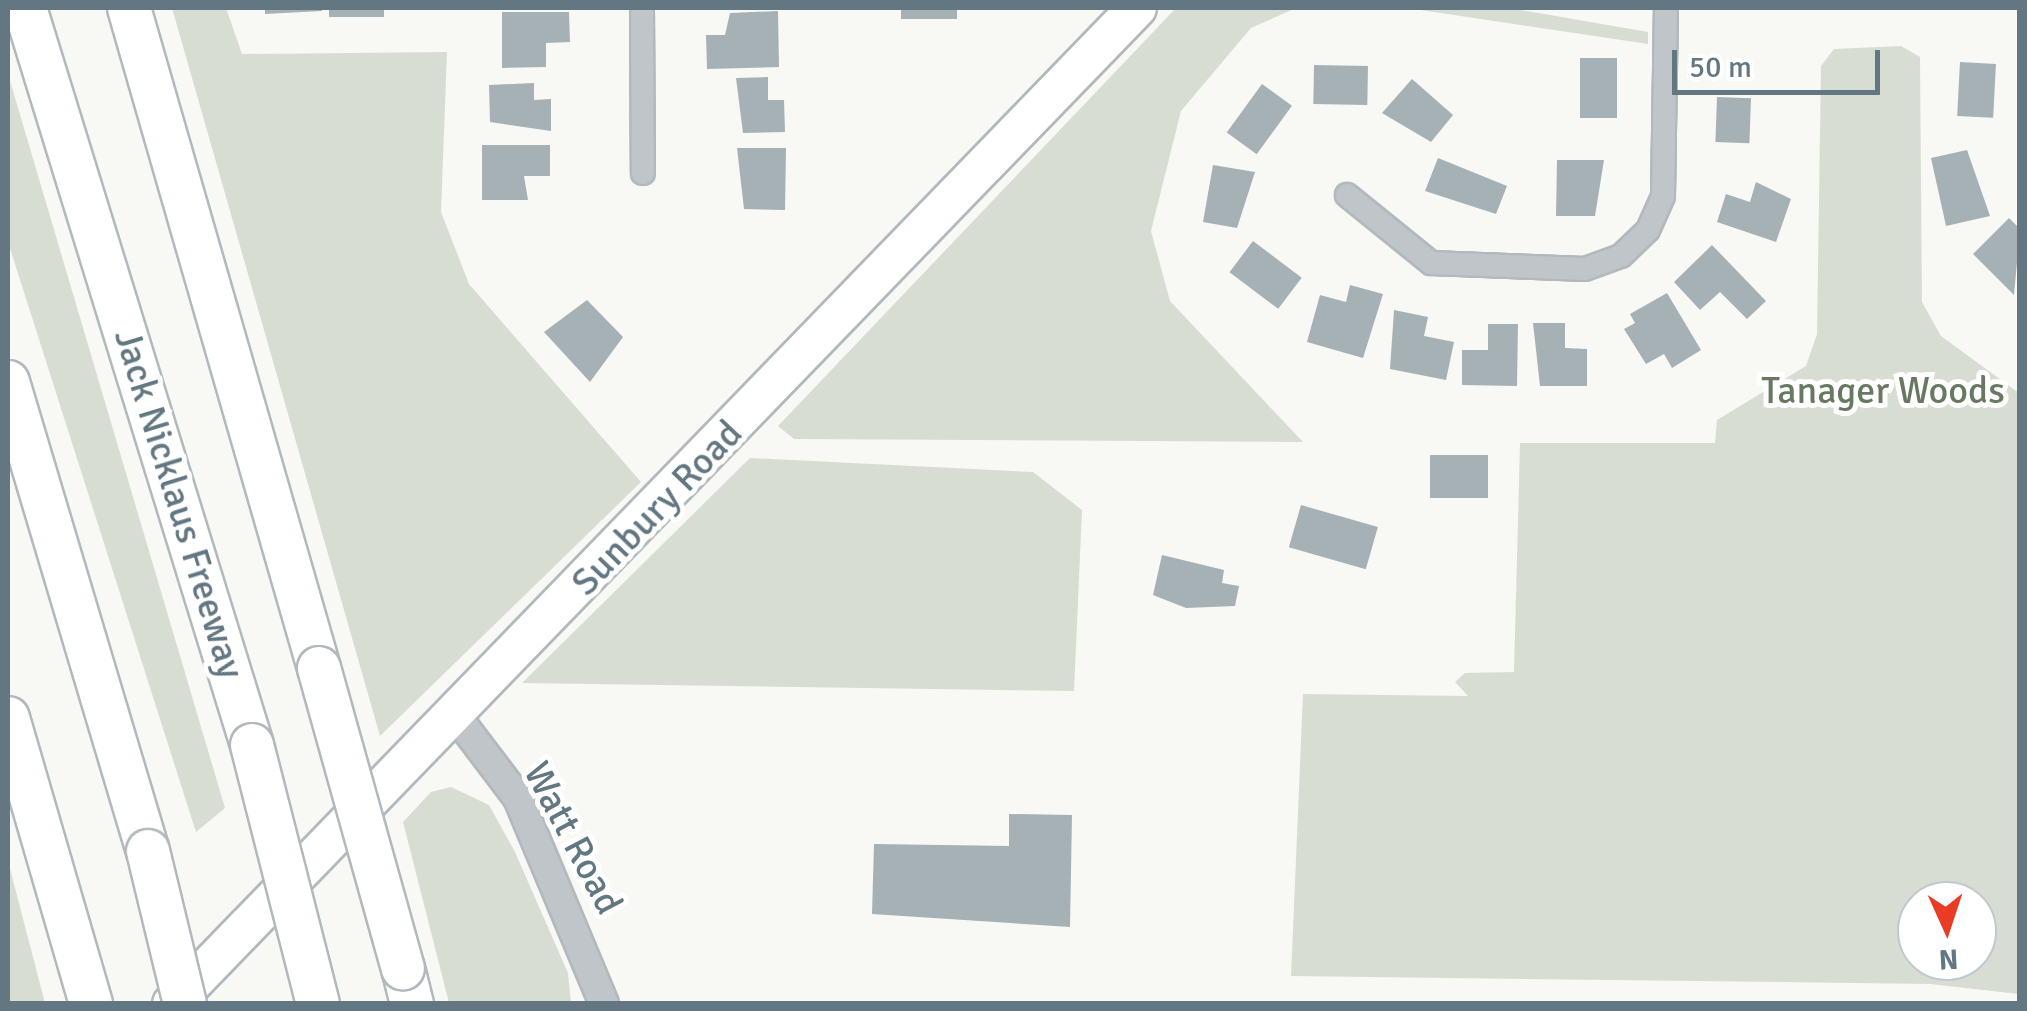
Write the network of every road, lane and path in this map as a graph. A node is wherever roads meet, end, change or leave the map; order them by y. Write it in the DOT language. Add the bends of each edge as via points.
graph roads {
  1 [pos="26,8"];
  2 [pos="129,8"];
  3 [pos="642,8"];
  4 [pos="1136,8"];
  5 [pos="1666,8"];
  6 [pos="643,173"];
  7 [pos="1347,195"];
  8 [pos="8,382"];
  9 [pos="456,716"];
  10 [pos="8,718"];
  11 [pos="407,986"];
  12 [pos="91,1004"];
  13 [pos="172,1004"];
  14 [pos="185,1004"];
  15 [pos="318,1004"];
  16 [pos="604,1004"];
  1 -- 15 [label="highway, Jack Nicklaus Freeway, bridge" via="252,745"];
  2 -- 11 [label="highway, bridge"];
  3 -- 6 [label="street"];
  4 -- 9 [label="main road, Sunbury Road"];
  5 -- 7 [label="street" via="1663,196 1648,230 1620,256 1584,270 1431,263"];
  8 -- 14 [label="highway, bridge" via="148,850"];
  9 -- 13 [label="main road, Sunbury Road"];
  9 -- 16 [label="street, Watt Road" via="518,798 593,958"];
  10 -- 12 [label="highway"];
}
